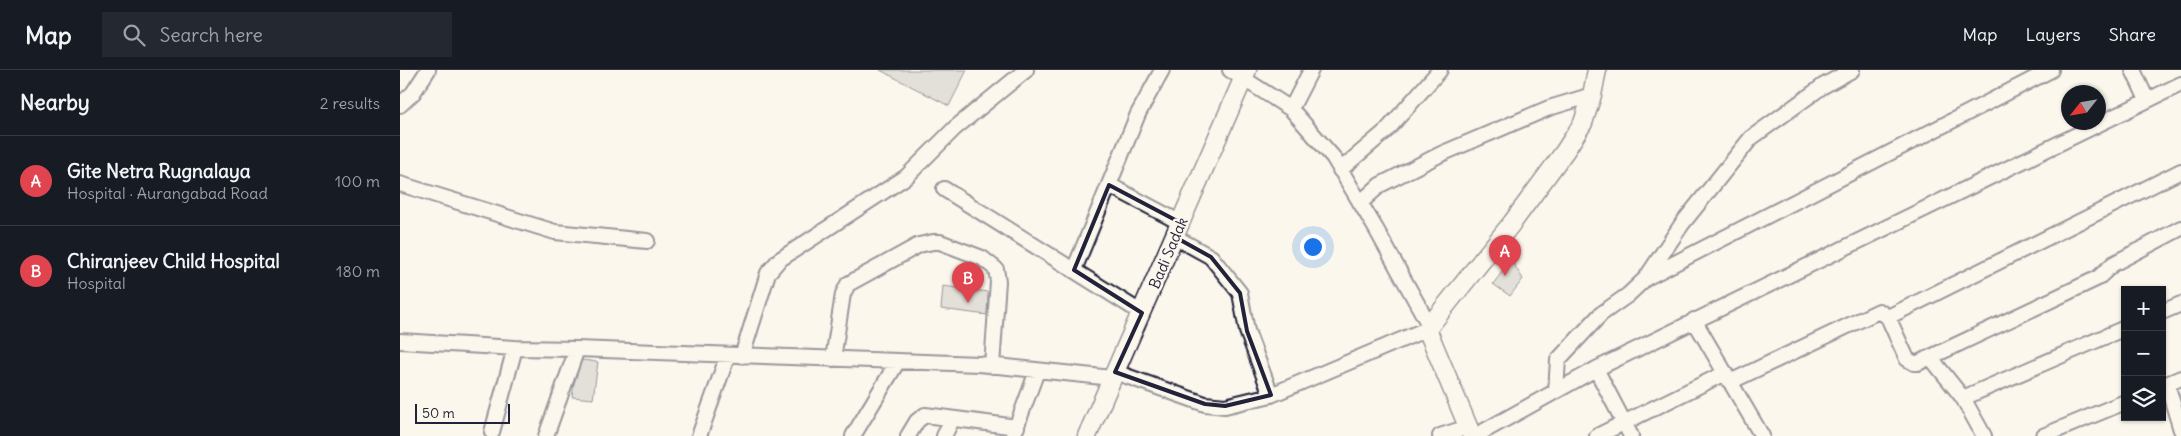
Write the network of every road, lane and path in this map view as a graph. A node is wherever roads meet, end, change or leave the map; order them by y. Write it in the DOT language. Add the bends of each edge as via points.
graph roads {
  1 [pos="428,70"];
  2 [pos="1026,70"];
  3 [pos="1162,70"];
  4 [pos="1311,70"];
  5 [pos="1440,70"];
  6 [pos="1852,70"];
  7 [pos="2051,70"];
  8 [pos="2133,70"];
  9 [pos="1595,72"];
  10 [pos="1240,73"];
  11 [pos="2181,84"];
  12 [pos="1592,96"];
  13 [pos="2147,100"];
  14 [pos="400,104"];
  15 [pos="1291,109"];
  16 [pos="1340,170"];
  17 [pos="2181,171"];
  18 [pos="400,184"];
  19 [pos="1109,185"];
  20 [pos="944,189"];
  21 [pos="1360,203"];
  22 [pos="2181,228"];
  23 [pos="1178,230"];
  24 [pos="647,241"];
  25 [pos="1074,270"];
  26 [pos="1646,278"];
  27 [pos="2181,304"];
  28 [pos="2166,310"];
  29 [pos="1142,313"];
  30 [pos="1888,317"];
  31 [pos="1694,320"];
  32 [pos="1428,327"];
  33 [pos="2121,330"];
  34 [pos="400,341"];
  35 [pos="515,348"];
  36 [pos="577,348"];
  37 [pos="735,356"];
  38 [pos="1931,358"];
  39 [pos="833,359"];
  40 [pos="898,361"];
  41 [pos="992,366"];
  42 [pos="1596,369"];
  43 [pos="1037,371"];
  44 [pos="1113,375"];
  45 [pos="1728,378"];
  46 [pos="2181,378"];
  47 [pos="2166,385"];
  48 [pos="2166,388"];
  49 [pos="1556,390"];
  50 [pos="1270,395"];
  51 [pos="1963,398"];
  52 [pos="2121,404"];
  53 [pos="952,420"];
  54 [pos="1624,422"];
  55 [pos="2181,430"];
  56 [pos="1015,431"];
  57 [pos="492,432"];
  58 [pos="1471,433"];
  59 [pos="546,436"];
  60 [pos="699,436"];
  61 [pos="853,436"];
  62 [pos="908,436"];
  63 [pos="944,436"];
  64 [pos="1087,436"];
  65 [pos="1440,436"];
  66 [pos="1597,436"];
  67 [pos="1631,436"];
  68 [pos="1762,436"];
  69 [pos="1984,436"];
  70 [pos="2042,436"];
  1 -- 14 [label="street" via="413,93"];
  2 -- 37 [label="street" via="955,128 906,177 779,260 768,273"];
  3 -- 19 [label="street" via="1138,114"];
  4 -- 15 [label="street"];
  5 -- 16 [label="street" via="1388,130"];
  6 -- 26 [label="street" via="1823,86 1751,138 1682,224"];
  7 -- 26 [label="street"];
  8 -- 13 [label="street"];
  9 -- 12 [label="main road"];
  10 -- 15 [label="street"];
  10 -- 23 [label="main road, Badi Sadak"];
  11 -- 13 [label="street"];
  12 -- 21 [label="street" via="1549,108 1441,154 1380,185"];
  12 -- 32 [label="main road" via="1583,122 1565,151"];
  13 -- 31 [label="street"];
  15 -- 16 [label="street" via="1333,157"];
  16 -- 21 [label="street"];
  17 -- 30 [label="street"];
  18 -- 24 [label="street" via="555,232"];
  19 -- 23 [label="street"];
  19 -- 25 [label="street"];
  20 -- 25 [label="street"];
  21 -- 32 [label="street"];
  22 -- 38 [label="street" via="2113,264 2098,278"];
  23 -- 29 [label="main road, Badi Sadak"];
  23 -- 50 [label="street" via="1211,257 1240,293 1247,331"];
  25 -- 29 [label="street"];
  26 -- 49 [label="street" via="1601,314 1558,360"];
  27 -- 28 [label="street"];
  29 -- 44 [label="main road, Badi Sadak"];
  30 -- 38 [label="street" via="1910,361"];
  30 -- 45 [label="street" via="1882,311 1876,313"];
  31 -- 42 [label="street"];
  31 -- 45 [label="street"];
  32 -- 50 [label="street"];
  32 -- 58 [label="main road"];
  33 -- 51 [label="street"];
  34 -- 35 [label="street"];
  35 -- 36 [label="street"];
  35 -- 57 [label="street"];
  36 -- 37 [label="street"];
  36 -- 59 [label="street"];
  37 -- 39 [label="street"];
  37 -- 60 [label="street"];
  38 -- 51 [label="street"];
  39 -- 40 [label="street"];
  39 -- 41 [label="street" via="843,294 848,284 919,245 940,242 982,258 996,270"];
  40 -- 41 [label="street"];
  40 -- 61 [label="street"];
  41 -- 43 [label="street"];
  42 -- 49 [label="street"];
  42 -- 54 [label="street"];
  43 -- 44 [label="street"];
  43 -- 56 [label="street"];
  44 -- 50 [label="street" via="1215,406"];
  44 -- 64 [label="main road, Badi Sadak"];
  45 -- 54 [label="street"];
  45 -- 68 [label="street"];
  46 -- 47 [label="street"];
  48 -- 55 [label="street"];
  49 -- 58 [label="street"];
  51 -- 69 [label="street"];
  52 -- 70 [label="street"];
  53 -- 56 [label="street"];
  53 -- 62 [label="street" via="921,416"];
  53 -- 63 [label="street"];
  54 -- 66 [label="street"];
  54 -- 67 [label="street"];
  58 -- 65 [label="street"];
}
